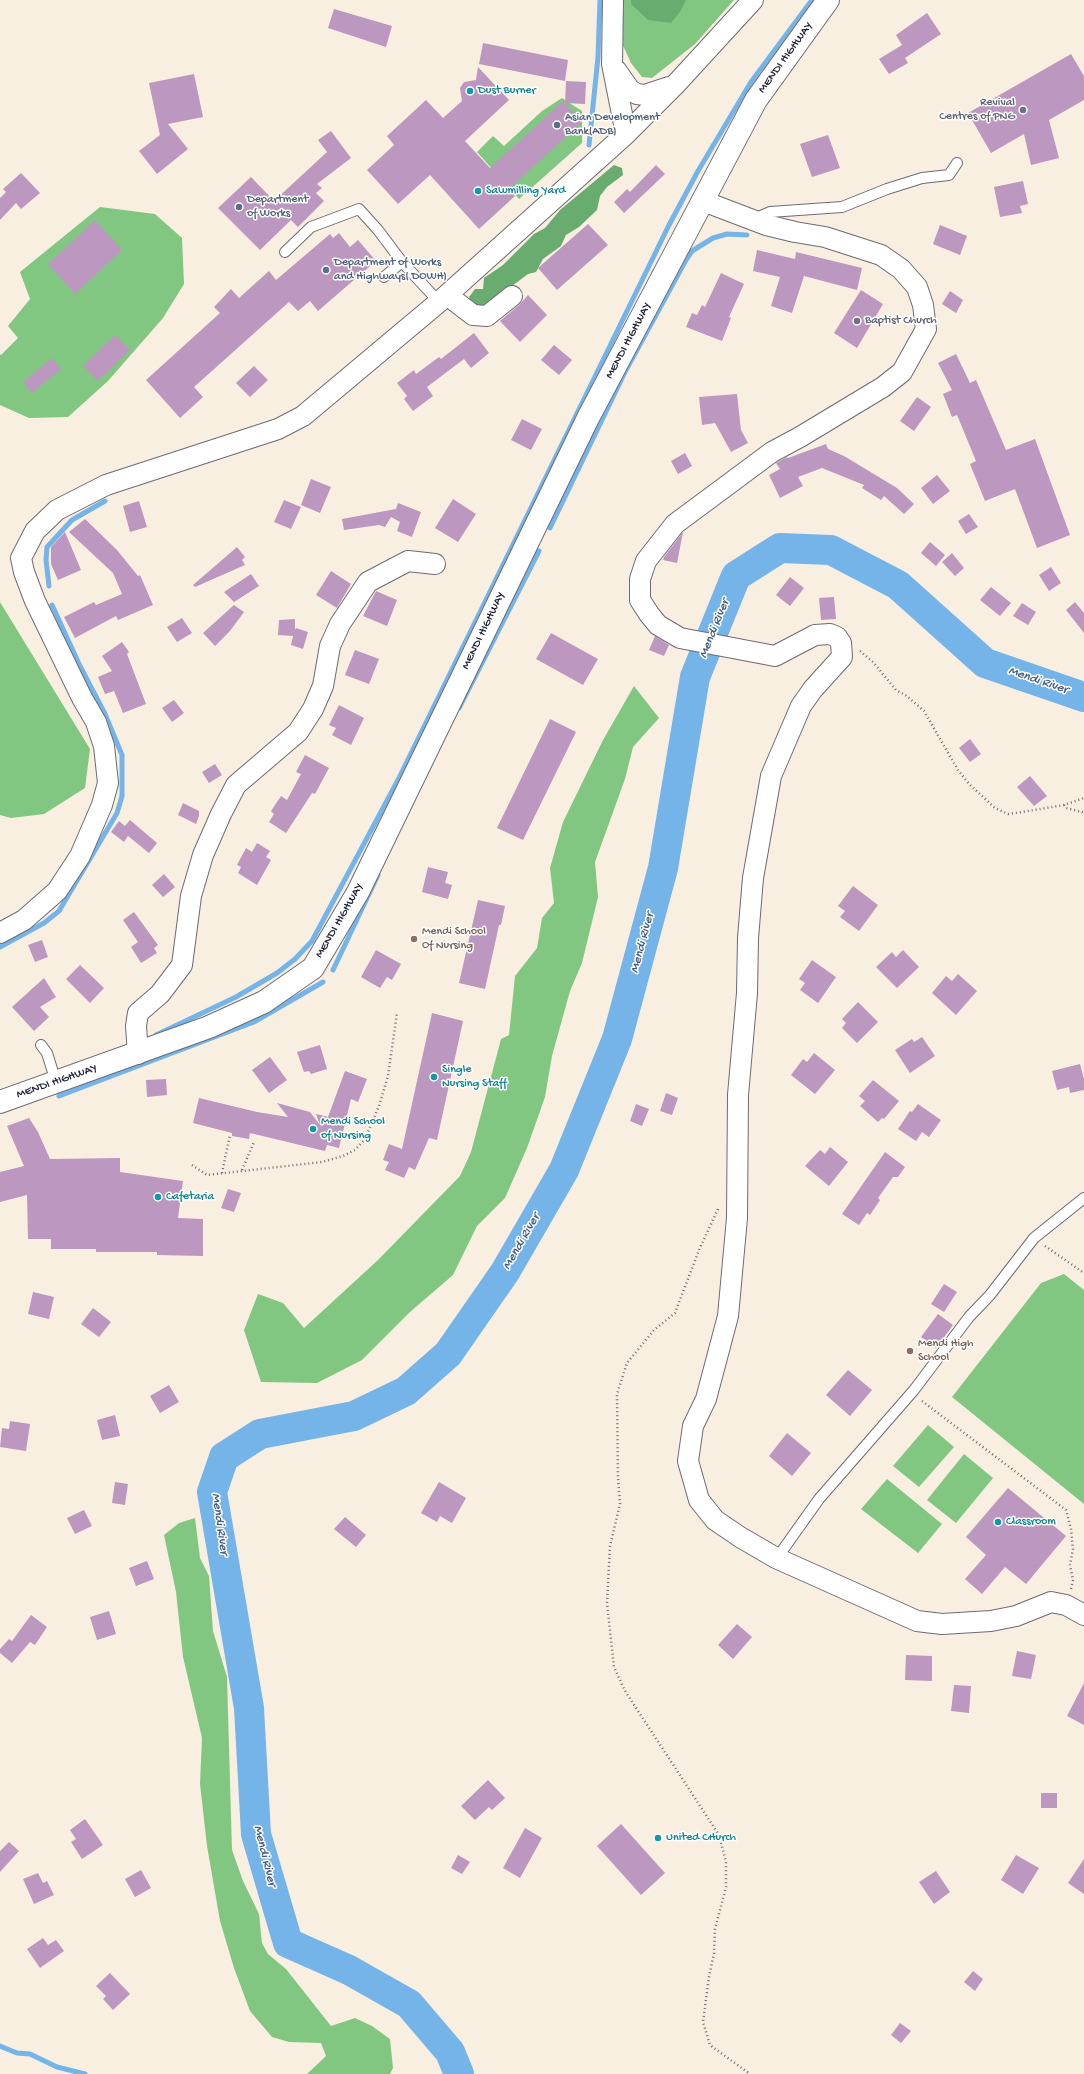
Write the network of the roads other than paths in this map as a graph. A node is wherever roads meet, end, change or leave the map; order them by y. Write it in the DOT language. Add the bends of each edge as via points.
graph roads {
  1 [pos="613,0"];
  2 [pos="753,0"];
  3 [pos="828,0"];
  4 [pos="612,64"];
  5 [pos="675,85"];
  6 [pos="626,134"];
  7 [pos="957,163"];
  8 [pos="703,202"];
  9 [pos="753,220"];
  10 [pos="285,252"];
  11 [pos="402,262"];
  12 [pos="384,277"];
  13 [pos="512,296"];
  14 [pos="443,299"];
  15 [pos="435,564"];
  16 [pos="0,933"];
  17 [pos="41,1045"];
  18 [pos="138,1054"];
  19 [pos="56,1082"];
  20 [pos="0,1102"];
  21 [pos="1084,1198"];
  22 [pos="777,1558"];
  23 [pos="1084,1615"];
  1 -- 4 [label="street"];
  2 -- 5 [label="street"];
  3 -- 8 [label="main road, MENDI HIGHWAY" via="756,100"];
  4 -- 5 [label="street" via="630,90 637,94 645,95"];
  4 -- 6 [label="street"];
  5 -- 6 [label="street"];
  6 -- 14 [label="street"];
  7 -- 9 [label="lane" via="949,176 922,178 842,207 770,212"];
  8 -- 9 [label="street"];
  8 -- 18 [label="main road, MENDI HIGHWAY" via="588,418 358,892 312,968 264,1002 209,1027"];
  9 -- 22 [label="street" via="795,232 825,237 881,255 901,269 917,287 923,305 926,329 902,372 858,402 772,452 675,524 646,561 640,579 640,600 658,625 680,638 775,656 821,634 837,637 841,643 842,657 812,689 801,706 771,776 753,878 748,938 747,993 738,1095 737,1218 728,1316 706,1399 693,1426 688,1460 699,1500 715,1520"];
  10 -- 11 [label="lane" via="311,227 359,209"];
  11 -- 12 [label="lane"];
  11 -- 14 [label="lane"];
  13 -- 14 [label="street" via="487,316 473,315"];
  14 -- 16 [label="street" via="303,416 278,429 106,485 57,510 35,531 21,558 24,572 37,606 96,722 104,746 108,784 102,805 80,856 56,891 24,920"];
  15 -- 18 [label="street" via="408,561 368,582 340,624 330,646 323,686 313,709 298,732 236,785 203,855 191,896 182,965 160,994 138,1013"];
  17 -- 19 [label="lane" via="47,1053"];
  18 -- 19 [label="main road, MENDI HIGHWAY"];
  19 -- 20 [label="main road, MENDI HIGHWAY"];
  21 -- 22 [label="lane" via="1034,1238 910,1395 819,1499"];
  22 -- 23 [label="street" via="917,1621 967,1624 1016,1616 1051,1602 1066,1605"];
}
